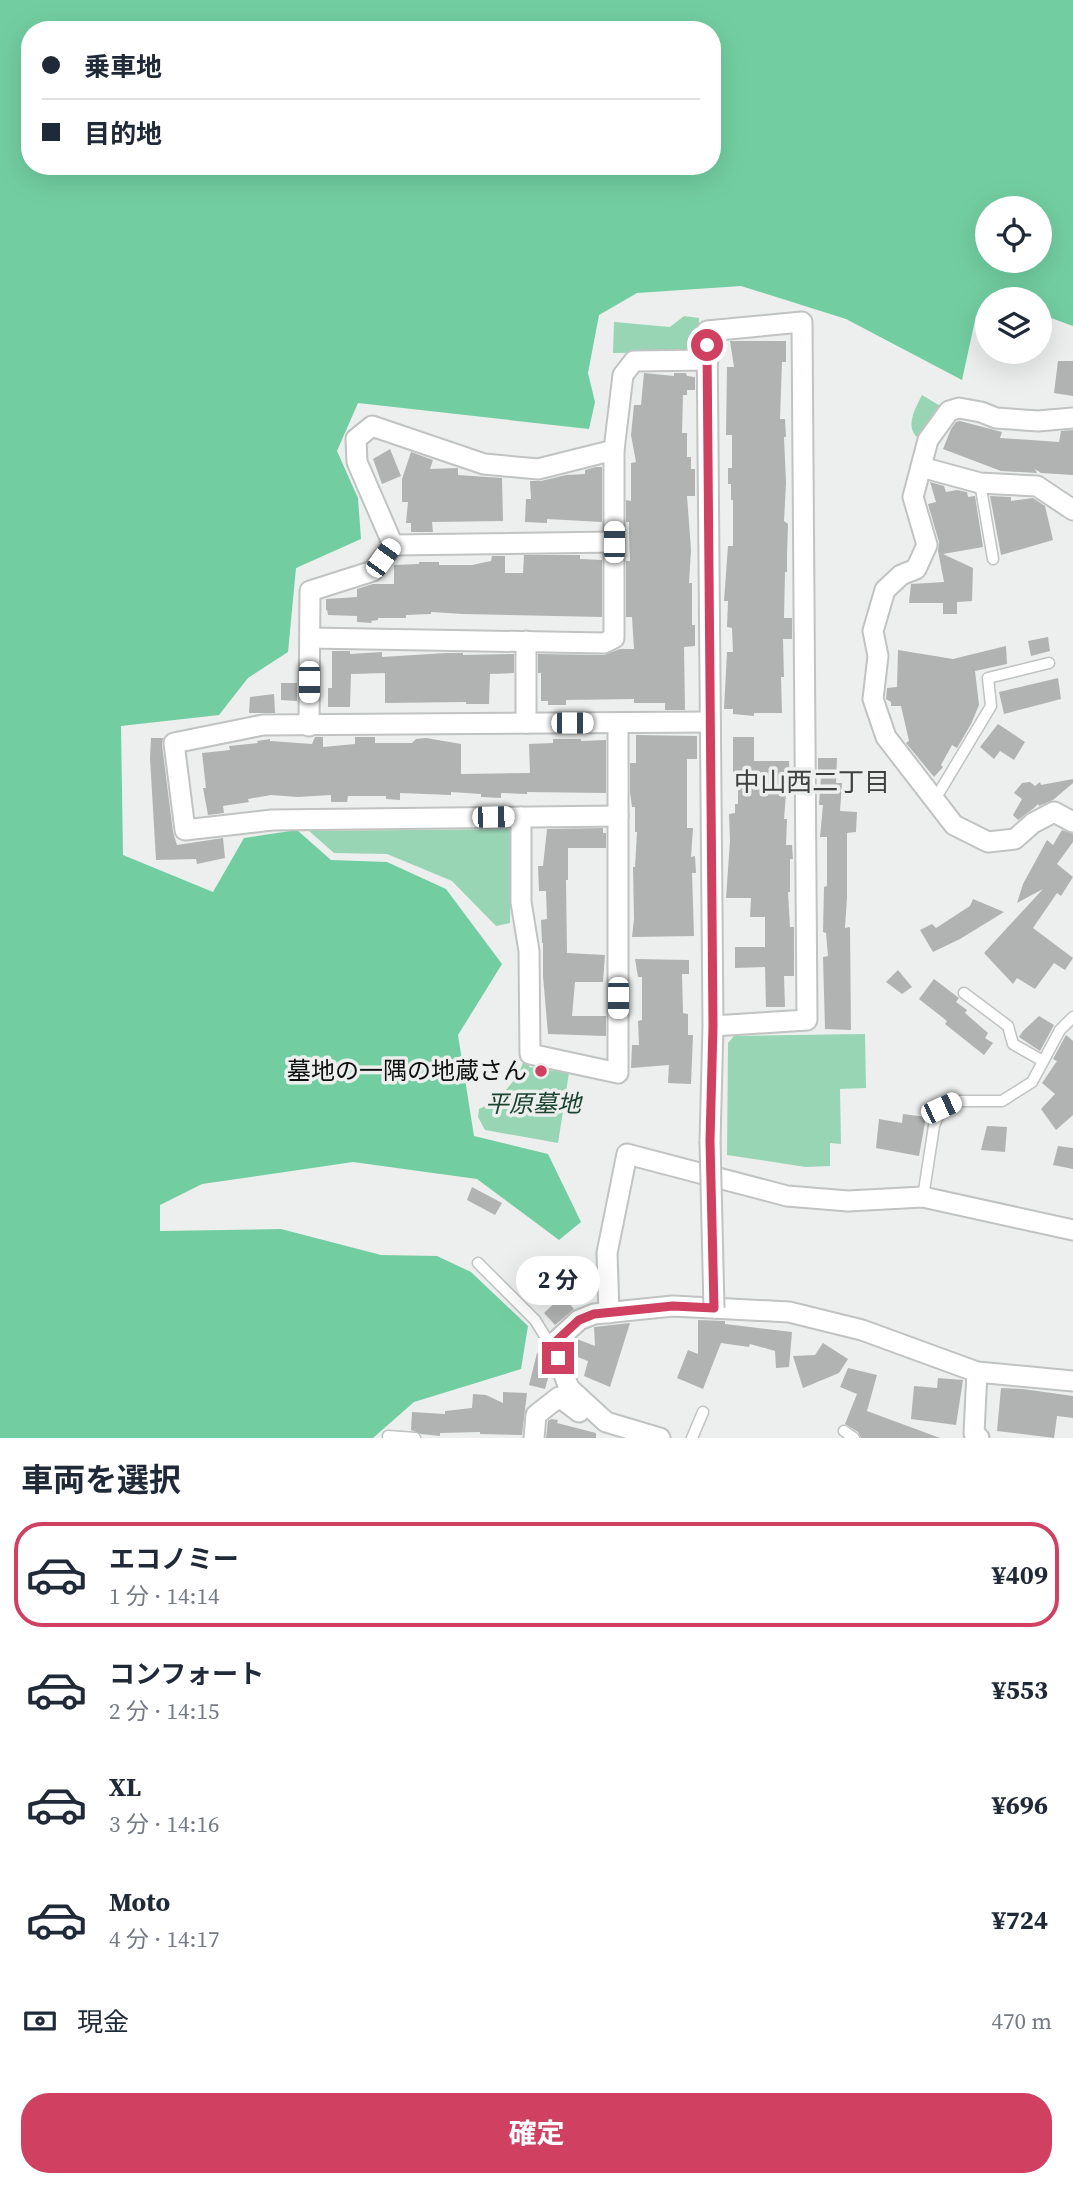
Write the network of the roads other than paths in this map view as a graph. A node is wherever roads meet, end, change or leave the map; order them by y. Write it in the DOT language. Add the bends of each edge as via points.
graph roads {
  1 [pos="708,360"];
  2 [pos="1073,418"];
  3 [pos="614,450"];
  4 [pos="921,467"];
  5 [pos="980,483"];
  6 [pos="1073,510"];
  7 [pos="614,542"];
  8 [pos="393,545"];
  9 [pos="993,559"];
  10 [pos="310,638"];
  11 [pos="526,641"];
  12 [pos="1049,663"];
  13 [pos="710,722"];
  14 [pos="526,723"];
  15 [pos="618,723"];
  16 [pos="309,726"];
  17 [pos="934,801"];
  18 [pos="618,816"];
  19 [pos="521,817"];
  20 [pos="1073,822"];
  21 [pos="964,993"];
  22 [pos="1073,1017"];
  23 [pos="713,1026"];
  24 [pos="1043,1061"];
  25 [pos="923,1197"];
  26 [pos="1073,1230"];
  27 [pos="478,1263"];
  28 [pos="714,1308"];
  29 [pos="609,1313"];
  30 [pos="551,1346"];
  31 [pos="977,1373"];
  32 [pos="1073,1381"];
  33 [pos="704,1412"];
  34 [pos="844,1432"];
  35 [pos="650,1435"];
  36 [pos="388,1436"];
  37 [pos="415,1438"];
  38 [pos="534,1438"];
  39 [pos="692,1438"];
  40 [pos="854,1438"];
  41 [pos="979,1438"];
  1 -- 3 [label="street" via="634,361 623,375"];
  1 -- 13 [label="street"];
  1 -- 23 [label="street" via="707,331 803,322 807,1020"];
  2 -- 4 [label="street" via="1038,421 996,418 959,408 949,411 928,440"];
  3 -- 7 [label="street"];
  3 -- 8 [label="street" via="538,469 484,464 372,426 356,439 357,462"];
  4 -- 5 [label="street"];
  4 -- 17 [label="street" via="913,497 927,545 916,569 885,590 873,631 878,656 873,699 886,737"];
  5 -- 6 [label="street" via="1037,486"];
  5 -- 9 [label="lane"];
  7 -- 8 [label="street"];
  7 -- 11 [label="street" via="614,638 604,643"];
  8 -- 10 [label="street" via="373,571 310,591"];
  10 -- 11 [label="street"];
  10 -- 16 [label="street"];
  11 -- 14 [label="street"];
  12 -- 17 [label="lane" via="988,678 991,706"];
  13 -- 15 [label="street"];
  13 -- 23 [label="street"];
  14 -- 15 [label="street"];
  14 -- 16 [label="street"];
  15 -- 18 [label="street"];
  16 -- 19 [label="street" via="263,725 174,743 185,830 272,820"];
  17 -- 20 [label="street" via="954,825 988,842 1015,839 1054,812"];
  18 -- 19 [label="street"];
  18 -- 19 [label="street" via="618,1073 530,1054"];
  21 -- 24 [label="lane" via="1008,1026 1013,1044"];
  22 -- 24 [label="lane"];
  23 -- 28 [label="street, bridge"];
  24 -- 25 [label="lane" via="1032,1082 1002,1101 956,1101 941,1108"];
  25 -- 26 [label="street"];
  25 -- 29 [label="street" via="848,1201 787,1196 628,1154 607,1253"];
  27 -- 30 [label="lane" via="535,1320"];
  28 -- 29 [label="street" via="673,1306"];
  28 -- 31 [label="street" via="789,1312 862,1330"];
  29 -- 30 [label="street" via="579,1320"];
  30 -- 35 [label="street" via="569,1388 606,1422"];
  31 -- 32 [label="street"];
  31 -- 41 [label="street" via="974,1433"];
  33 -- 39 [label="lane"];
  34 -- 40 [label="lane"];
  35 -- 38 [label="street" via="609,1434 559,1397 536,1415"];
  36 -- 37 [label="lane"];
}
